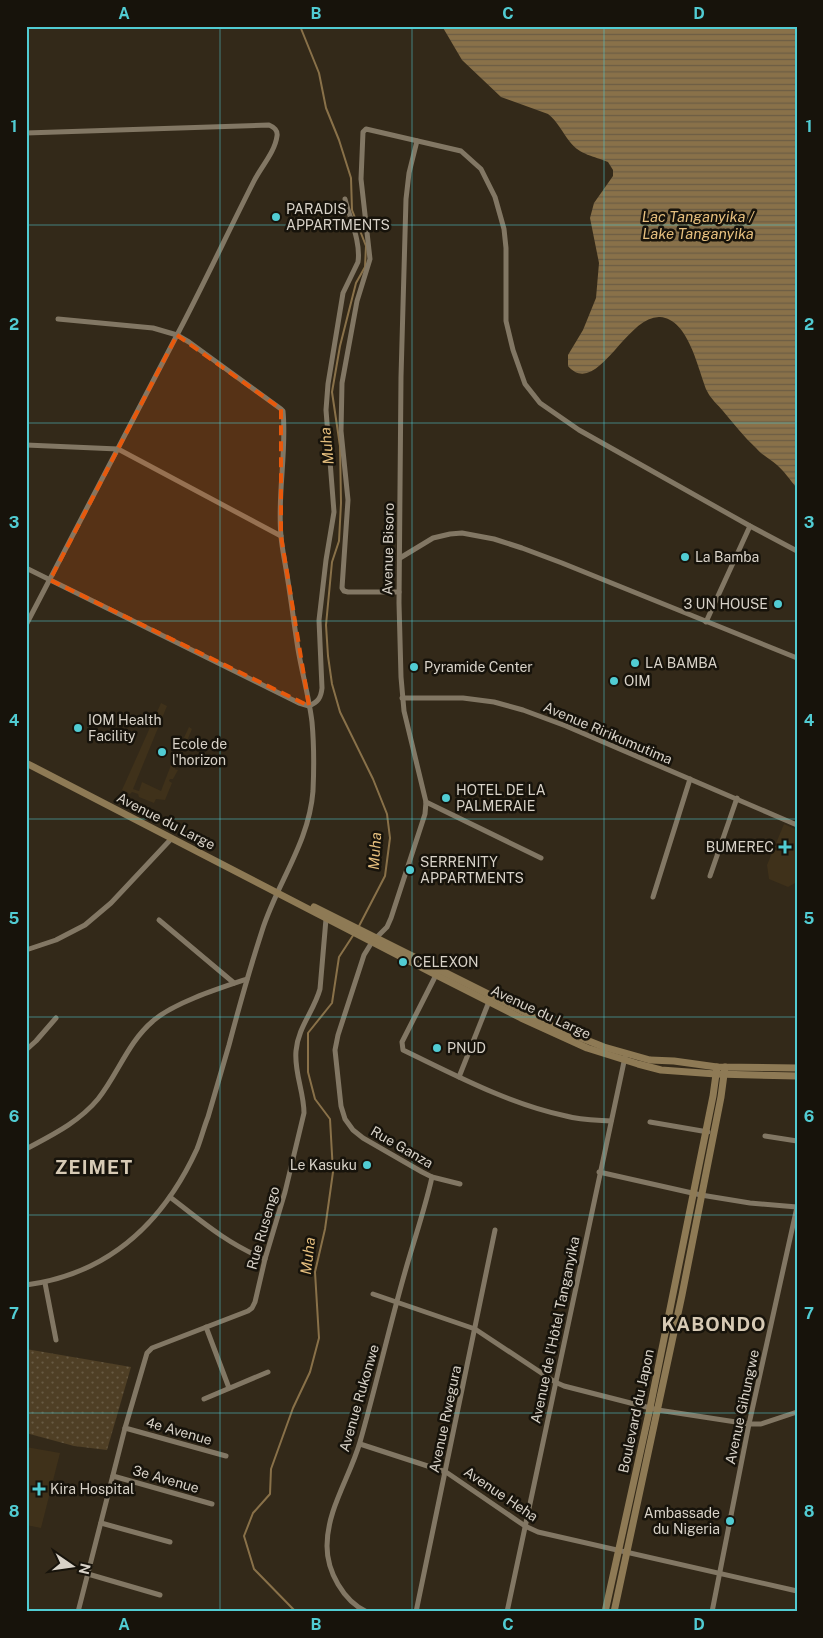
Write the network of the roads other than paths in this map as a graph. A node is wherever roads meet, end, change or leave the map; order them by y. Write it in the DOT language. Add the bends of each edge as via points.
graph roads {
  1 [pos="26,133"];
  2 [pos="417,141"];
  3 [pos="344,199"];
  4 [pos="58,318"];
  5 [pos="177,335"];
  6 [pos="26,445"];
  7 [pos="118,450"];
  8 [pos="750,526"];
  9 [pos="280,536"];
  10 [pos="797,551"];
  11 [pos="400,558"];
  12 [pos="26,568"];
  13 [pos="50,580"];
  14 [pos="400,592"];
  15 [pos="706,622"];
  16 [pos="26,625"];
  17 [pos="797,658"];
  18 [pos="402,698"];
  19 [pos="309,706"];
  20 [pos="26,763"];
  21 [pos="690,779"];
  22 [pos="737,798"];
  23 [pos="426,802"];
  24 [pos="797,825"];
  25 [pos="172,838"];
  26 [pos="541,858"];
  27 [pos="710,876"];
  28 [pos="278,892"];
  29 [pos="653,897"];
  30 [pos="295,901"];
  31 [pos="326,919"];
  32 [pos="159,920"];
  33 [pos="347,927"];
  34 [pos="374,940"];
  35 [pos="26,950"];
  36 [pos="437,973"];
  37 [pos="247,979"];
  38 [pos="234,983"];
  39 [pos="490,999"];
  40 [pos="56,1018"];
  41 [pos="26,1050"];
  42 [pos="625,1057"];
  43 [pos="797,1068"];
  44 [pos="720,1070"];
  45 [pos="797,1076"];
  46 [pos="459,1077"];
  47 [pos="611,1121"];
  48 [pos="650,1122"];
  49 [pos="710,1132"];
  50 [pos="765,1136"];
  51 [pos="797,1141"];
  52 [pos="26,1149"];
  53 [pos="599,1172"];
  54 [pos="432,1177"];
  55 [pos="460,1184"];
  56 [pos="693,1193"];
  57 [pos="701,1195"];
  58 [pos="170,1198"];
  59 [pos="797,1207"];
  60 [pos="495,1230"];
  61 [pos="265,1258"];
  62 [pos="45,1283"];
  63 [pos="26,1285"];
  64 [pos="673,1293"];
  65 [pos="373,1294"];
  66 [pos="682,1294"];
  67 [pos="397,1302"];
  68 [pos="206,1327"];
  69 [pos="475,1329"];
  70 [pos="56,1340"];
  71 [pos="268,1372"];
  72 [pos="555,1382"];
  73 [pos="229,1388"];
  74 [pos="204,1399"];
  75 [pos="650,1408"];
  76 [pos="658,1410"];
  77 [pos="797,1412"];
  78 [pos="749,1424"];
  79 [pos="126,1428"];
  80 [pos="360,1444"];
  81 [pos="226,1456"];
  82 [pos="446,1472"];
  83 [pos="113,1476"];
  84 [pos="212,1504"];
  85 [pos="101,1523"];
  86 [pos="524,1526"];
  87 [pos="170,1542"];
  88 [pos="623,1550"];
  89 [pos="88,1574"];
  90 [pos="719,1574"];
  91 [pos="797,1591"];
  92 [pos="160,1595"];
  93 [pos="78,1612"];
  94 [pos="366,1612"];
  95 [pos="416,1612"];
  96 [pos="507,1612"];
  97 [pos="605,1612"];
  98 [pos="614,1612"];
  99 [pos="712,1612"];
  1 -- 5 [label="street" via="260,125 275,129 278,135 276,142"];
  2 -- 8 [label="street" via="449,147 465,154 481,169 493,192 502,217 505,239 508,330 521,375 536,400 579,430"];
  2 -- 11 [label="street, Avenue Bisoro" via="406,199"];
  2 -- 14 [label="street" via="369,128 363,132 361,179 370,262 357,302 341,394 348,500 342,588 348,592"];
  3 -- 19 [label="street" via="358,257 343,293 328,384 326,410 334,512 319,620 321,694 316,703"];
  4 -- 5 [label="street" via="153,328"];
  5 -- 7 [label="street"];
  5 -- 9 [label="street" via="282,410"];
  6 -- 7 [label="street"];
  7 -- 9 [label="street"];
  7 -- 13 [label="street"];
  8 -- 10 [label="street"];
  8 -- 15 [label="street"];
  9 -- 19 [label="street"];
  11 -- 14 [label="street, Avenue Bisoro"];
  11 -- 15 [label="street" via="433,538 472,534 522,548"];
  12 -- 13 [label="street"];
  13 -- 16 [label="street"];
  13 -- 19 [label="street"];
  14 -- 18 [label="street, Avenue Bisoro"];
  15 -- 17 [label="street"];
  18 -- 21 [label="street, Avenue Ririkumutima" via="463,698 523,710"];
  18 -- 23 [label="street, Avenue Bisoro"];
  19 -- 28 [label="street" via="313,739 310,814 295,858"];
  20 -- 25 [label="main road, Avenue du Large"];
  21 -- 22 [label="street, Avenue Ririkumutima"];
  21 -- 29 [label="street"];
  22 -- 24 [label="street, Avenue Ririkumutima"];
  22 -- 27 [label="street"];
  23 -- 26 [label="street"];
  23 -- 34 [label="street, Avenue Bisoro" via="422,826 391,918"];
  25 -- 28 [label="main road, Avenue du Large"];
  25 -- 35 [label="street" via="111,903 85,925"];
  28 -- 30 [label="main road, Avenue du Large"];
  28 -- 37 [label="street" via="263,926"];
  30 -- 31 [label="main road, Avenue du Large"];
  30 -- 33 [label="main road, Avenue du Large" via="317,908"];
  31 -- 33 [label="main road, Avenue du Large"];
  31 -- 61 [label="street, Rue Rusengo" via="320,989 303,1026 296,1052 304,1113"];
  32 -- 38 [label="street"];
  33 -- 34 [label="main road, Avenue du Large"];
  34 -- 36 [label="main road, Avenue du Large"];
  34 -- 54 [label="street, Rue Ganza" via="364,955 335,1050 341,1106 345,1119 363,1138"];
  36 -- 39 [label="main road, Avenue du Large"];
  36 -- 46 [label="street" via="401,1046 403,1050"];
  37 -- 38 [label="street"];
  37 -- 58 [label="street" via="198,1147"];
  38 -- 52 [label="street" via="177,1006 152,1021 140,1033 99,1098 85,1114"];
  39 -- 42 [label="main road, Avenue du Large" via="572,1041"];
  39 -- 46 [label="street"];
  40 -- 41 [label="street"];
  42 -- 44 [label="main road, Avenue du Large"];
  42 -- 47 [label="street, Avenue de l'Hôtel Tanganyika"];
  43 -- 44 [label="main road, Avenue du Large"];
  44 -- 45 [label="main road, Avenue du Large"];
  44 -- 49 [label="main road, Boulevard du Japon"];
  46 -- 47 [label="street" via="558,1115"];
  47 -- 53 [label="street, Avenue de l'Hôtel Tanganyika"];
  48 -- 49 [label="street"];
  49 -- 56 [label="main road, Boulevard du Japon"];
  49 -- 57 [label="main road, Boulevard du Japon"];
  50 -- 51 [label="street"];
  53 -- 56 [label="street"];
  53 -- 72 [label="street, Avenue de l'Hôtel Tanganyika"];
  54 -- 55 [label="street, Rue Ganza"];
  54 -- 67 [label="street, Avenue Rukonwe"];
  56 -- 57 [label="street"];
  56 -- 64 [label="main road, Boulevard du Japon"];
  57 -- 59 [label="street"];
  57 -- 66 [label="main road, Boulevard du Japon"];
  58 -- 61 [label="street" via="225,1240"];
  58 -- 62 [label="street" via="119,1250"];
  59 -- 78 [label="street, Avenue Gihungwe"];
  60 -- 69 [label="street, Avenue Rwegura"];
  61 -- 68 [label="street, Rue Rusengo" via="252,1308"];
  62 -- 63 [label="street"];
  62 -- 70 [label="street"];
  64 -- 66 [label="main road"];
  64 -- 75 [label="main road, Boulevard du Japon"];
  65 -- 67 [label="street"];
  66 -- 76 [label="main road, Boulevard du Japon"];
  67 -- 69 [label="street"];
  67 -- 80 [label="street, Avenue Rukonwe"];
  68 -- 73 [label="street"];
  68 -- 79 [label="street, Rue Rusengo" via="152,1348 147,1353"];
  69 -- 72 [label="street"];
  69 -- 82 [label="street, Avenue Rwegura"];
  71 -- 73 [label="street"];
  72 -- 75 [label="street"];
  72 -- 86 [label="street, Avenue de l'Hôtel Tanganyika"];
  73 -- 74 [label="street"];
  75 -- 76 [label="street"];
  75 -- 88 [label="main road, Boulevard du Japon"];
  76 -- 78 [label="street"];
  76 -- 88 [label="main road, Boulevard du Japon"];
  77 -- 78 [label="street" via="761,1424"];
  78 -- 90 [label="street, Avenue Gihungwe"];
  79 -- 81 [label="street, 4e Avenue"];
  79 -- 83 [label="street, Rue Rusengo"];
  80 -- 82 [label="street, Avenue Heha"];
  80 -- 94 [label="street, Avenue Rukonwe" via="337,1498 327,1545 328,1564 335,1579 345,1594"];
  82 -- 86 [label="street, Avenue Heha"];
  82 -- 95 [label="street, Avenue Rwegura"];
  83 -- 84 [label="street, 3e Avenue"];
  83 -- 85 [label="street, Rue Rusengo"];
  85 -- 87 [label="street"];
  85 -- 89 [label="street, Rue Rusengo"];
  86 -- 88 [label="street, Avenue Heha" via="538,1532"];
  86 -- 96 [label="street, Avenue de l'Hôtel Tanganyika"];
  88 -- 90 [label="street, Avenue Heha"];
  88 -- 97 [label="main road, Boulevard du Japon"];
  88 -- 98 [label="main road, Boulevard du Japon"];
  89 -- 92 [label="street"];
  89 -- 93 [label="street, Rue Rusengo"];
  90 -- 91 [label="street, Avenue Heha"];
  90 -- 99 [label="street, Avenue Gihungwe"];
}
